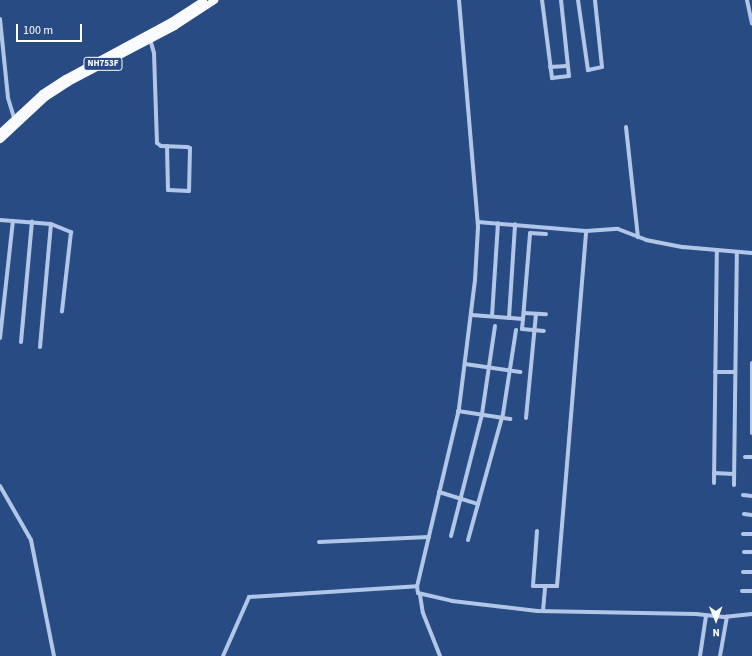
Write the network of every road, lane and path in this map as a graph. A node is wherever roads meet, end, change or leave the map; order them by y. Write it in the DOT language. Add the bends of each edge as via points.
graph roads {
  1 [pos="203,0"];
  2 [pos="214,0"];
  3 [pos="459,0"];
  4 [pos="542,0"];
  5 [pos="561,0"];
  6 [pos="578,0"];
  7 [pos="595,0"];
  8 [pos="746,0"];
  9 [pos="0,19"];
  10 [pos="752,23"];
  11 [pos="150,39"];
  12 [pos="568,66"];
  13 [pos="550,67"];
  14 [pos="14,118"];
  15 [pos="626,128"];
  16 [pos="0,132"];
  17 [pos="0,139"];
  18 [pos="167,146"];
  19 [pos="0,220"];
  20 [pos="13,221"];
  21 [pos="32,222"];
  22 [pos="478,222"];
  23 [pos="498,223"];
  24 [pos="51,224"];
  25 [pos="515,224"];
  26 [pos="586,231"];
  27 [pos="546,234"];
  28 [pos="638,237"];
  29 [pos="717,251"];
  30 [pos="737,252"];
  31 [pos="752,253"];
  32 [pos="62,311"];
  33 [pos="524,313"];
  34 [pos="536,314"];
  35 [pos="546,314"];
  36 [pos="472,315"];
  37 [pos="492,316"];
  38 [pos="509,318"];
  39 [pos="523,319"];
  40 [pos="496,326"];
  41 [pos="516,330"];
  42 [pos="535,330"];
  43 [pos="544,331"];
  44 [pos="0,338"];
  45 [pos="21,342"];
  46 [pos="40,347"];
  47 [pos="752,363"];
  48 [pos="465,364"];
  49 [pos="490,368"];
  50 [pos="510,370"];
  51 [pos="520,372"];
  52 [pos="715,372"];
  53 [pos="735,372"];
  54 [pos="458,411"];
  55 [pos="482,415"];
  56 [pos="502,418"];
  57 [pos="526,418"];
  58 [pos="510,419"];
  59 [pos="752,433"];
  60 [pos="745,457"];
  61 [pos="752,457"];
  62 [pos="714,473"];
  63 [pos="734,474"];
  64 [pos="714,483"];
  65 [pos="734,485"];
  66 [pos="0,486"];
  67 [pos="439,492"];
  68 [pos="743,495"];
  69 [pos="752,496"];
  70 [pos="460,499"];
  71 [pos="478,504"];
  72 [pos="744,514"];
  73 [pos="752,515"];
  74 [pos="537,531"];
  75 [pos="743,534"];
  76 [pos="752,534"];
  77 [pos="450,536"];
  78 [pos="429,537"];
  79 [pos="468,540"];
  80 [pos="319,542"];
  81 [pos="744,552"];
  82 [pos="752,552"];
  83 [pos="743,572"];
  84 [pos="752,572"];
  85 [pos="417,586"];
  86 [pos="545,586"];
  87 [pos="742,591"];
  88 [pos="752,591"];
  89 [pos="420,595"];
  90 [pos="542,612"];
  91 [pos="752,614"];
  92 [pos="706,616"];
  93 [pos="727,617"];
  94 [pos="54,656"];
  95 [pos="223,656"];
  96 [pos="440,656"];
  97 [pos="700,656"];
  98 [pos="720,656"];
  1 -- 14 [label="highway, NH753F" via="171,21 65,78 42,93"];
  2 -- 11 [label="highway, NH753F"];
  3 -- 22 [label="street"];
  4 -- 13 [label="street"];
  5 -- 12 [label="street"];
  6 -- 7 [label="street" via="588,70 602,67"];
  8 -- 10 [label="street"];
  9 -- 14 [label="street" via="8,98"];
  11 -- 17 [label="highway, NH753F" via="68,82 45,97"];
  11 -- 18 [label="street" via="154,52 157,143"];
  12 -- 13 [label="street"];
  12 -- 13 [label="street" via="569,76 552,78"];
  14 -- 16 [label="highway, NH753F"];
  15 -- 28 [label="street"];
  18 -- 18 [label="street" via="168,190 189,191 190,148"];
  19 -- 20 [label="street"];
  20 -- 21 [label="street"];
  20 -- 44 [label="street"];
  21 -- 24 [label="street"];
  21 -- 45 [label="street"];
  22 -- 23 [label="street"];
  22 -- 36 [label="street"];
  23 -- 25 [label="street"];
  23 -- 37 [label="street"];
  24 -- 32 [label="street" via="71,232"];
  24 -- 46 [label="street"];
  25 -- 26 [label="street"];
  25 -- 38 [label="street"];
  26 -- 28 [label="street" via="618,229"];
  26 -- 86 [label="street" via="557,586"];
  27 -- 33 [label="street" via="530,232"];
  28 -- 29 [label="street"];
  29 -- 30 [label="street"];
  29 -- 52 [label="street"];
  30 -- 31 [label="street"];
  30 -- 53 [label="street"];
  33 -- 34 [label="street"];
  33 -- 39 [label="street"];
  34 -- 35 [label="street"];
  34 -- 42 [label="street"];
  36 -- 37 [label="street"];
  36 -- 48 [label="street"];
  37 -- 38 [label="street"];
  38 -- 39 [label="street"];
  39 -- 42 [label="street" via="522,329"];
  40 -- 49 [label="street"];
  41 -- 50 [label="street"];
  42 -- 43 [label="street"];
  42 -- 57 [label="street"];
  47 -- 59 [label="street"];
  48 -- 49 [label="street"];
  48 -- 54 [label="street"];
  49 -- 50 [label="street"];
  49 -- 55 [label="street"];
  50 -- 51 [label="street"];
  50 -- 56 [label="street"];
  52 -- 53 [label="street"];
  52 -- 62 [label="street"];
  53 -- 63 [label="street"];
  54 -- 55 [label="street"];
  54 -- 67 [label="street"];
  55 -- 56 [label="street"];
  55 -- 70 [label="street"];
  56 -- 58 [label="street"];
  56 -- 71 [label="street"];
  60 -- 61 [label="street"];
  62 -- 63 [label="street"];
  62 -- 64 [label="street"];
  63 -- 65 [label="street"];
  66 -- 94 [label="street" via="31,540"];
  67 -- 70 [label="street"];
  67 -- 78 [label="street"];
  68 -- 69 [label="street"];
  70 -- 71 [label="street"];
  70 -- 77 [label="street"];
  71 -- 79 [label="street"];
  72 -- 73 [label="street"];
  74 -- 86 [label="street" via="534,586"];
  75 -- 76 [label="street"];
  78 -- 80 [label="street"];
  78 -- 85 [label="street"];
  81 -- 82 [label="street"];
  83 -- 84 [label="street"];
  85 -- 89 [label="street"];
  85 -- 95 [label="street" via="249,597"];
  86 -- 90 [label="street"];
  87 -- 88 [label="street"];
  89 -- 90 [label="street" via="452,602"];
  89 -- 96 [label="street" via="422,613"];
  90 -- 92 [label="street"];
  91 -- 93 [label="street"];
  92 -- 93 [label="street"];
  92 -- 97 [label="street"];
  93 -- 98 [label="street"];
}
